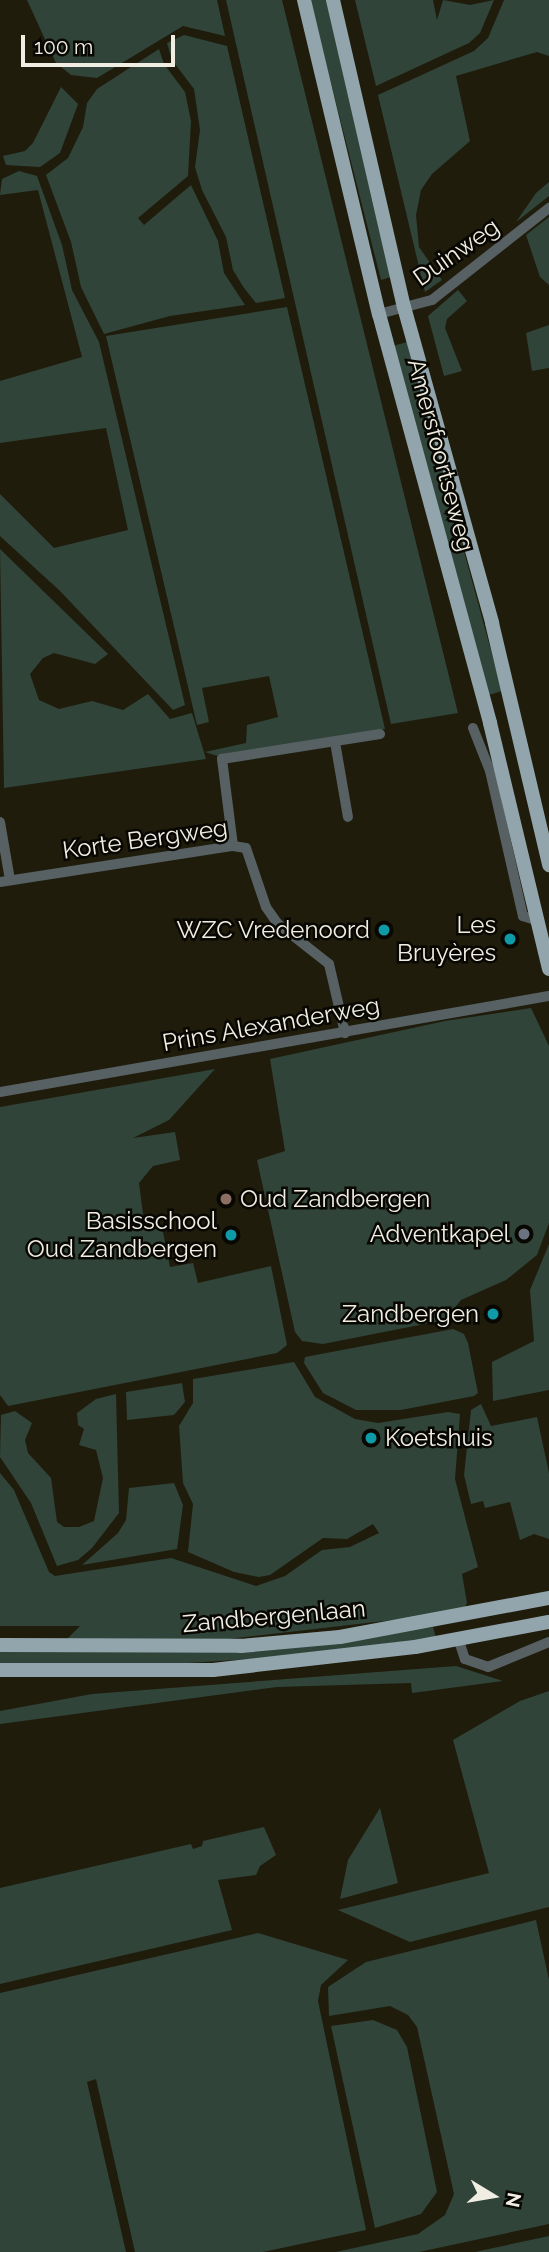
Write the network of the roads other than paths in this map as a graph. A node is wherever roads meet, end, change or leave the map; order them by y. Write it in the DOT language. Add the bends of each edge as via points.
graph roads {
  1 [pos="304,0"];
  2 [pos="333,0"];
  3 [pos="549,208"];
  4 [pos="404,307"];
  5 [pos="379,314"];
  6 [pos="473,727"];
  7 [pos="380,734"];
  8 [pos="335,742"];
  9 [pos="348,817"];
  10 [pos="0,822"];
  11 [pos="233,846"];
  12 [pos="549,865"];
  13 [pos="5,881"];
  14 [pos="538,921"];
  15 [pos="549,969"];
  16 [pos="549,996"];
  17 [pos="345,1033"];
  18 [pos="0,1092"];
  19 [pos="549,1598"];
  20 [pos="456,1616"];
  21 [pos="549,1622"];
  22 [pos="459,1641"];
  23 [pos="549,1642"];
  24 [pos="0,1645"];
  25 [pos="0,1670"];
  1 -- 5 [label="main road, Amersfoortseweg"];
  2 -- 4 [label="main road, Amersfoortseweg"];
  3 -- 4 [label="street, Duinweg" via="432,300"];
  4 -- 5 [label="street, Duinweg"];
  4 -- 12 [label="main road, Amersfoortseweg" via="492,623"];
  5 -- 14 [label="main road, Amersfoortseweg" via="490,723"];
  6 -- 14 [label="street, Amersfoortseweg" via="490,771 523,916"];
  7 -- 8 [label="street"];
  8 -- 9 [label="street"];
  8 -- 11 [label="street" via="222,760"];
  10 -- 13 [label="street"];
  11 -- 13 [label="street, Korte Bergweg"];
  11 -- 17 [label="street, Korte Bergweg" via="246,848 266,907 277,923 329,964"];
  14 -- 15 [label="main road, Amersfoortseweg"];
  16 -- 17 [label="street, Prins Alexanderweg"];
  17 -- 18 [label="street, Prins Alexanderweg"];
  19 -- 20 [label="main road, Zandbergenlaan"];
  20 -- 22 [label="main road"];
  20 -- 24 [label="main road, Zandbergenlaan" via="340,1637 241,1646"];
  21 -- 22 [label="main road, Zandbergenlaan"];
  22 -- 23 [label="street" via="465,1659 488,1667"];
  22 -- 25 [label="main road, Zandbergenlaan" via="188,1672"];
}
